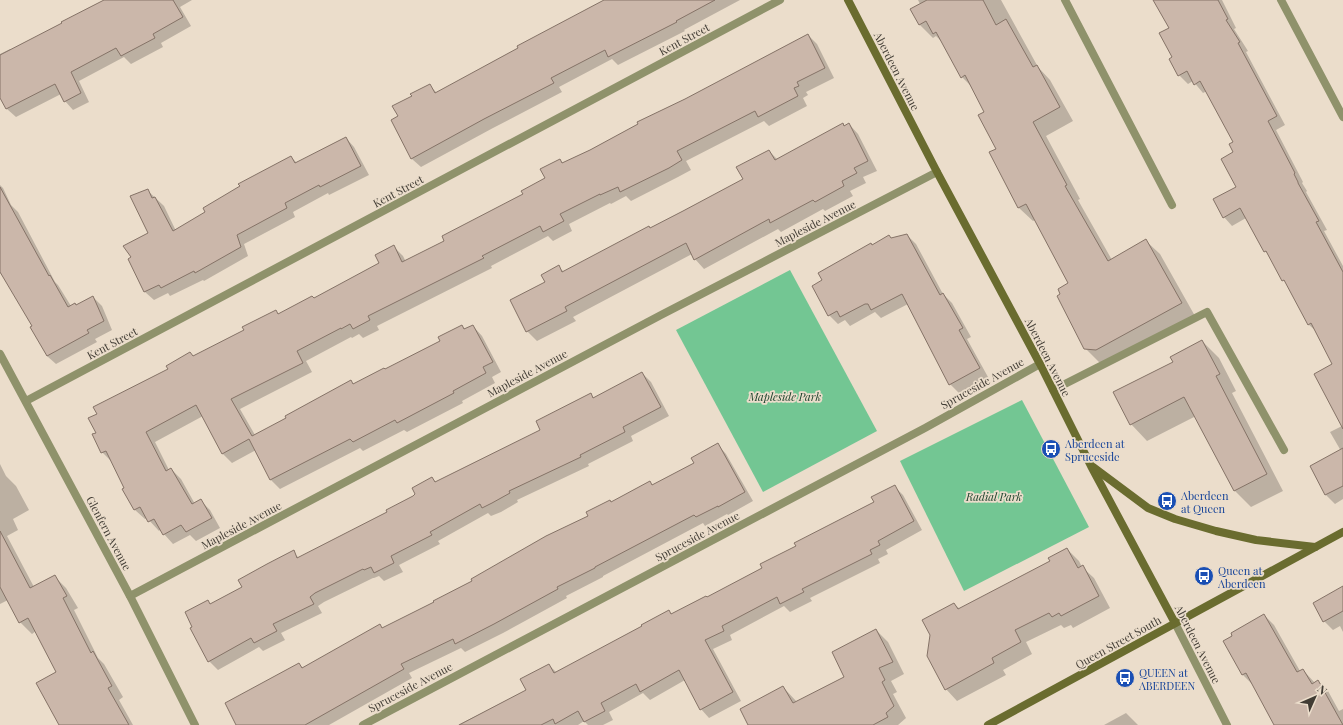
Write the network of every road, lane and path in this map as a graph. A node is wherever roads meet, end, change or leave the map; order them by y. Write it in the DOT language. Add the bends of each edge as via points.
graph roads {
  1 [pos="780,0"];
  2 [pos="848,0"];
  3 [pos="1065,0"];
  4 [pos="1281,0"];
  5 [pos="1343,117"];
  6 [pos="937,172"];
  7 [pos="1172,205"];
  8 [pos="0,354"];
  9 [pos="1040,364"];
  10 [pos="1053,390"];
  11 [pos="26,401"];
  12 [pos="1284,450"];
  13 [pos="1091,466"];
  14 [pos="1343,532"];
  15 [pos="1315,547"];
  16 [pos="130,596"];
  17 [pos="1175,623"];
  18 [pos="195,725"];
  19 [pos="363,725"];
  20 [pos="988,725"];
  21 [pos="1227,725"];
  1 -- 11 [label="street, Kent Street"];
  2 -- 6 [label="main road, Aberdeen Avenue"];
  3 -- 7 [label="street"];
  4 -- 5 [label="street"];
  6 -- 9 [label="main road, Aberdeen Avenue"];
  6 -- 16 [label="street, Mapleside Avenue" via="661,314"];
  8 -- 11 [label="street, Glenfern Avenue"];
  9 -- 10 [label="main road, Aberdeen Avenue"];
  9 -- 19 [label="street, Spruceside Avenue" via="925,428"];
  10 -- 12 [label="street" via="1207,312"];
  10 -- 13 [label="main road, Aberdeen Avenue"];
  11 -- 16 [label="street, Glenfern Avenue"];
  13 -- 15 [label="main road" via="1148,508 1175,519 1256,540"];
  13 -- 17 [label="main road, Aberdeen Avenue"];
  14 -- 15 [label="main road, Queen Street South"];
  15 -- 17 [label="main road, Queen Street South"];
  16 -- 18 [label="street, Glenfern Avenue"];
  17 -- 20 [label="main road, Queen Street South"];
  17 -- 21 [label="street, Aberdeen Avenue"];
}
